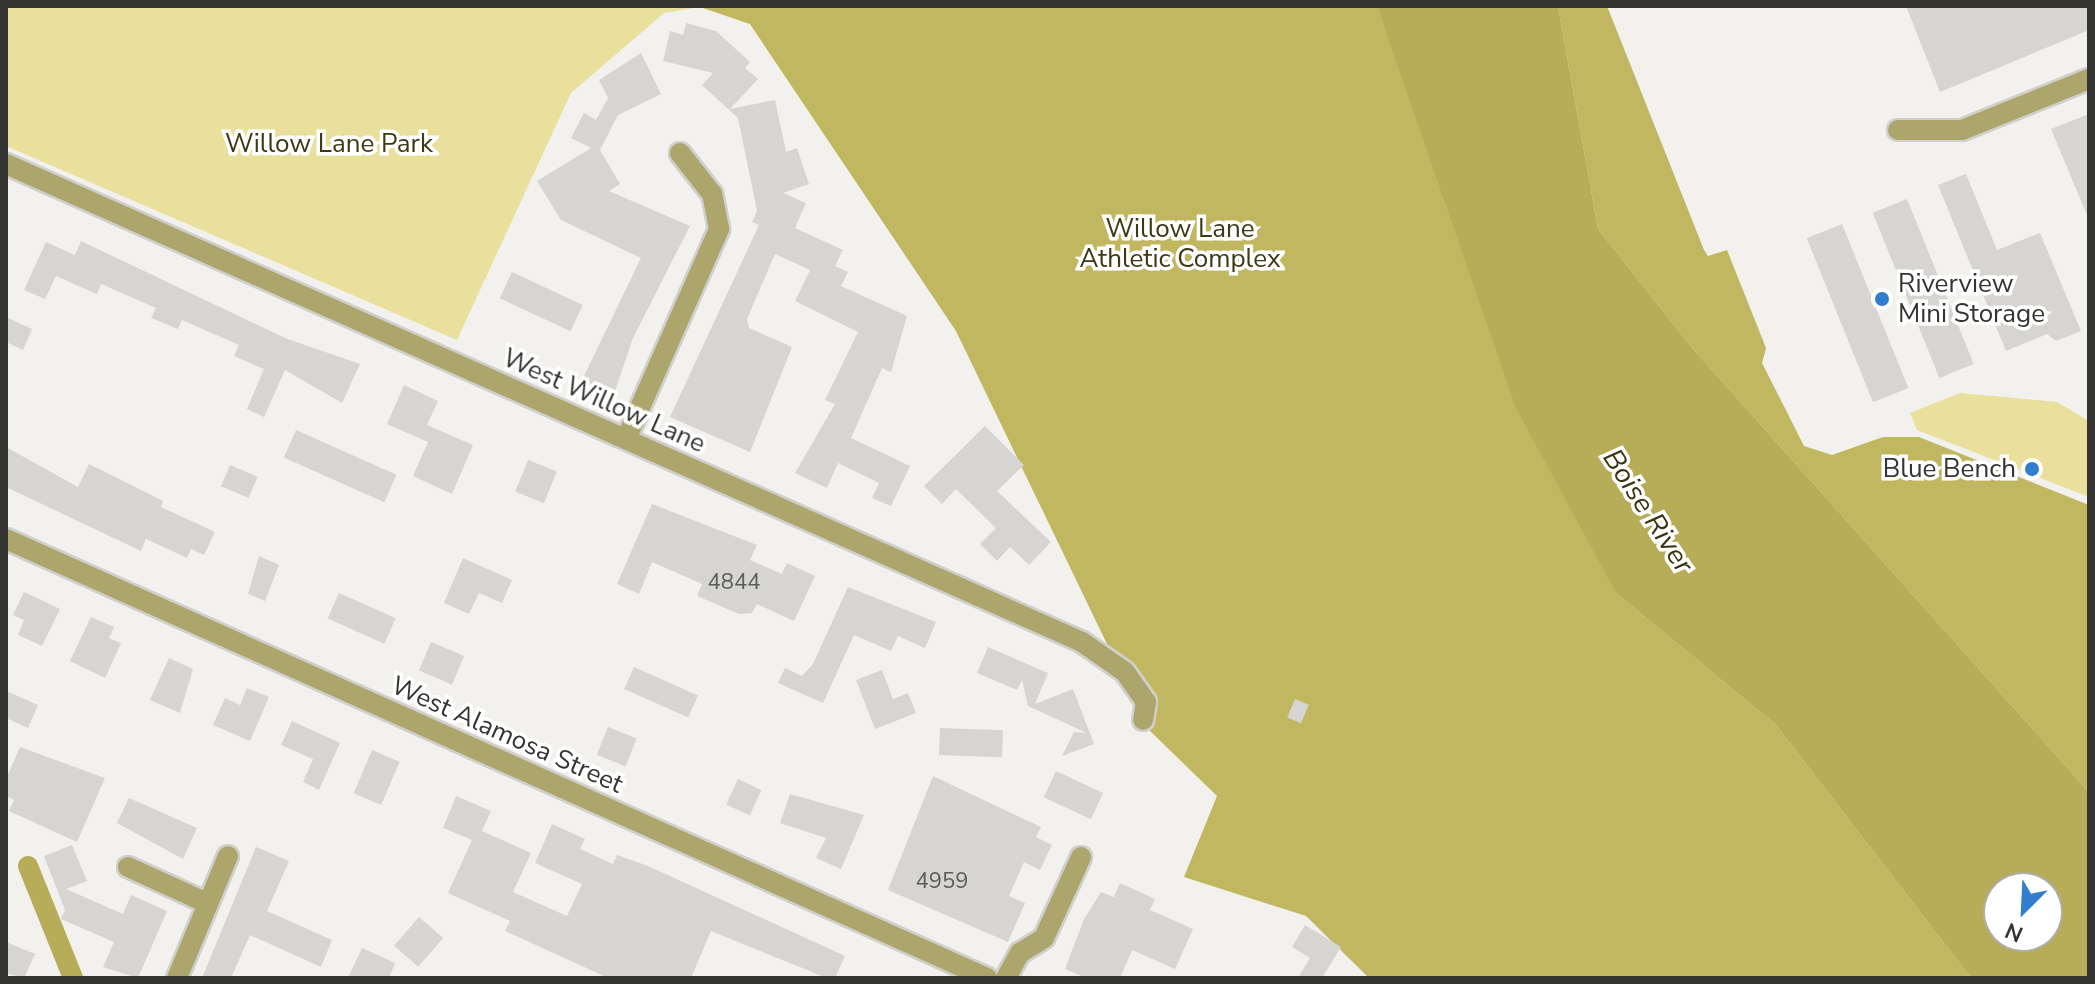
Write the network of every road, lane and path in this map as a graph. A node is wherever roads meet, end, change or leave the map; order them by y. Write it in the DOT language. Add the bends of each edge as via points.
graph roads {
  1 [pos="2089,79"];
  2 [pos="1898,130"];
  3 [pos="680,153"];
  4 [pos="6,164"];
  5 [pos="626,439"];
  6 [pos="6,539"];
  7 [pos="1143,720"];
  8 [pos="228,856"];
  9 [pos="1081,857"];
  10 [pos="128,867"];
  11 [pos="207,903"];
  12 [pos="177,978"];
  13 [pos="987,978"];
  14 [pos="1006,978"];
  1 -- 2 [label="street" via="1962,130"];
  3 -- 5 [label="street" via="712,194 719,229"];
  4 -- 5 [label="street, West Willow Lane"];
  5 -- 7 [label="street, West Willow Lane" via="1082,642 1125,672 1146,702"];
  6 -- 13 [label="street, West Alamosa Street"];
  8 -- 11 [label="street"];
  9 -- 14 [label="street" via="1044,938 1020,953"];
  10 -- 11 [label="street"];
  11 -- 12 [label="street"];
}
